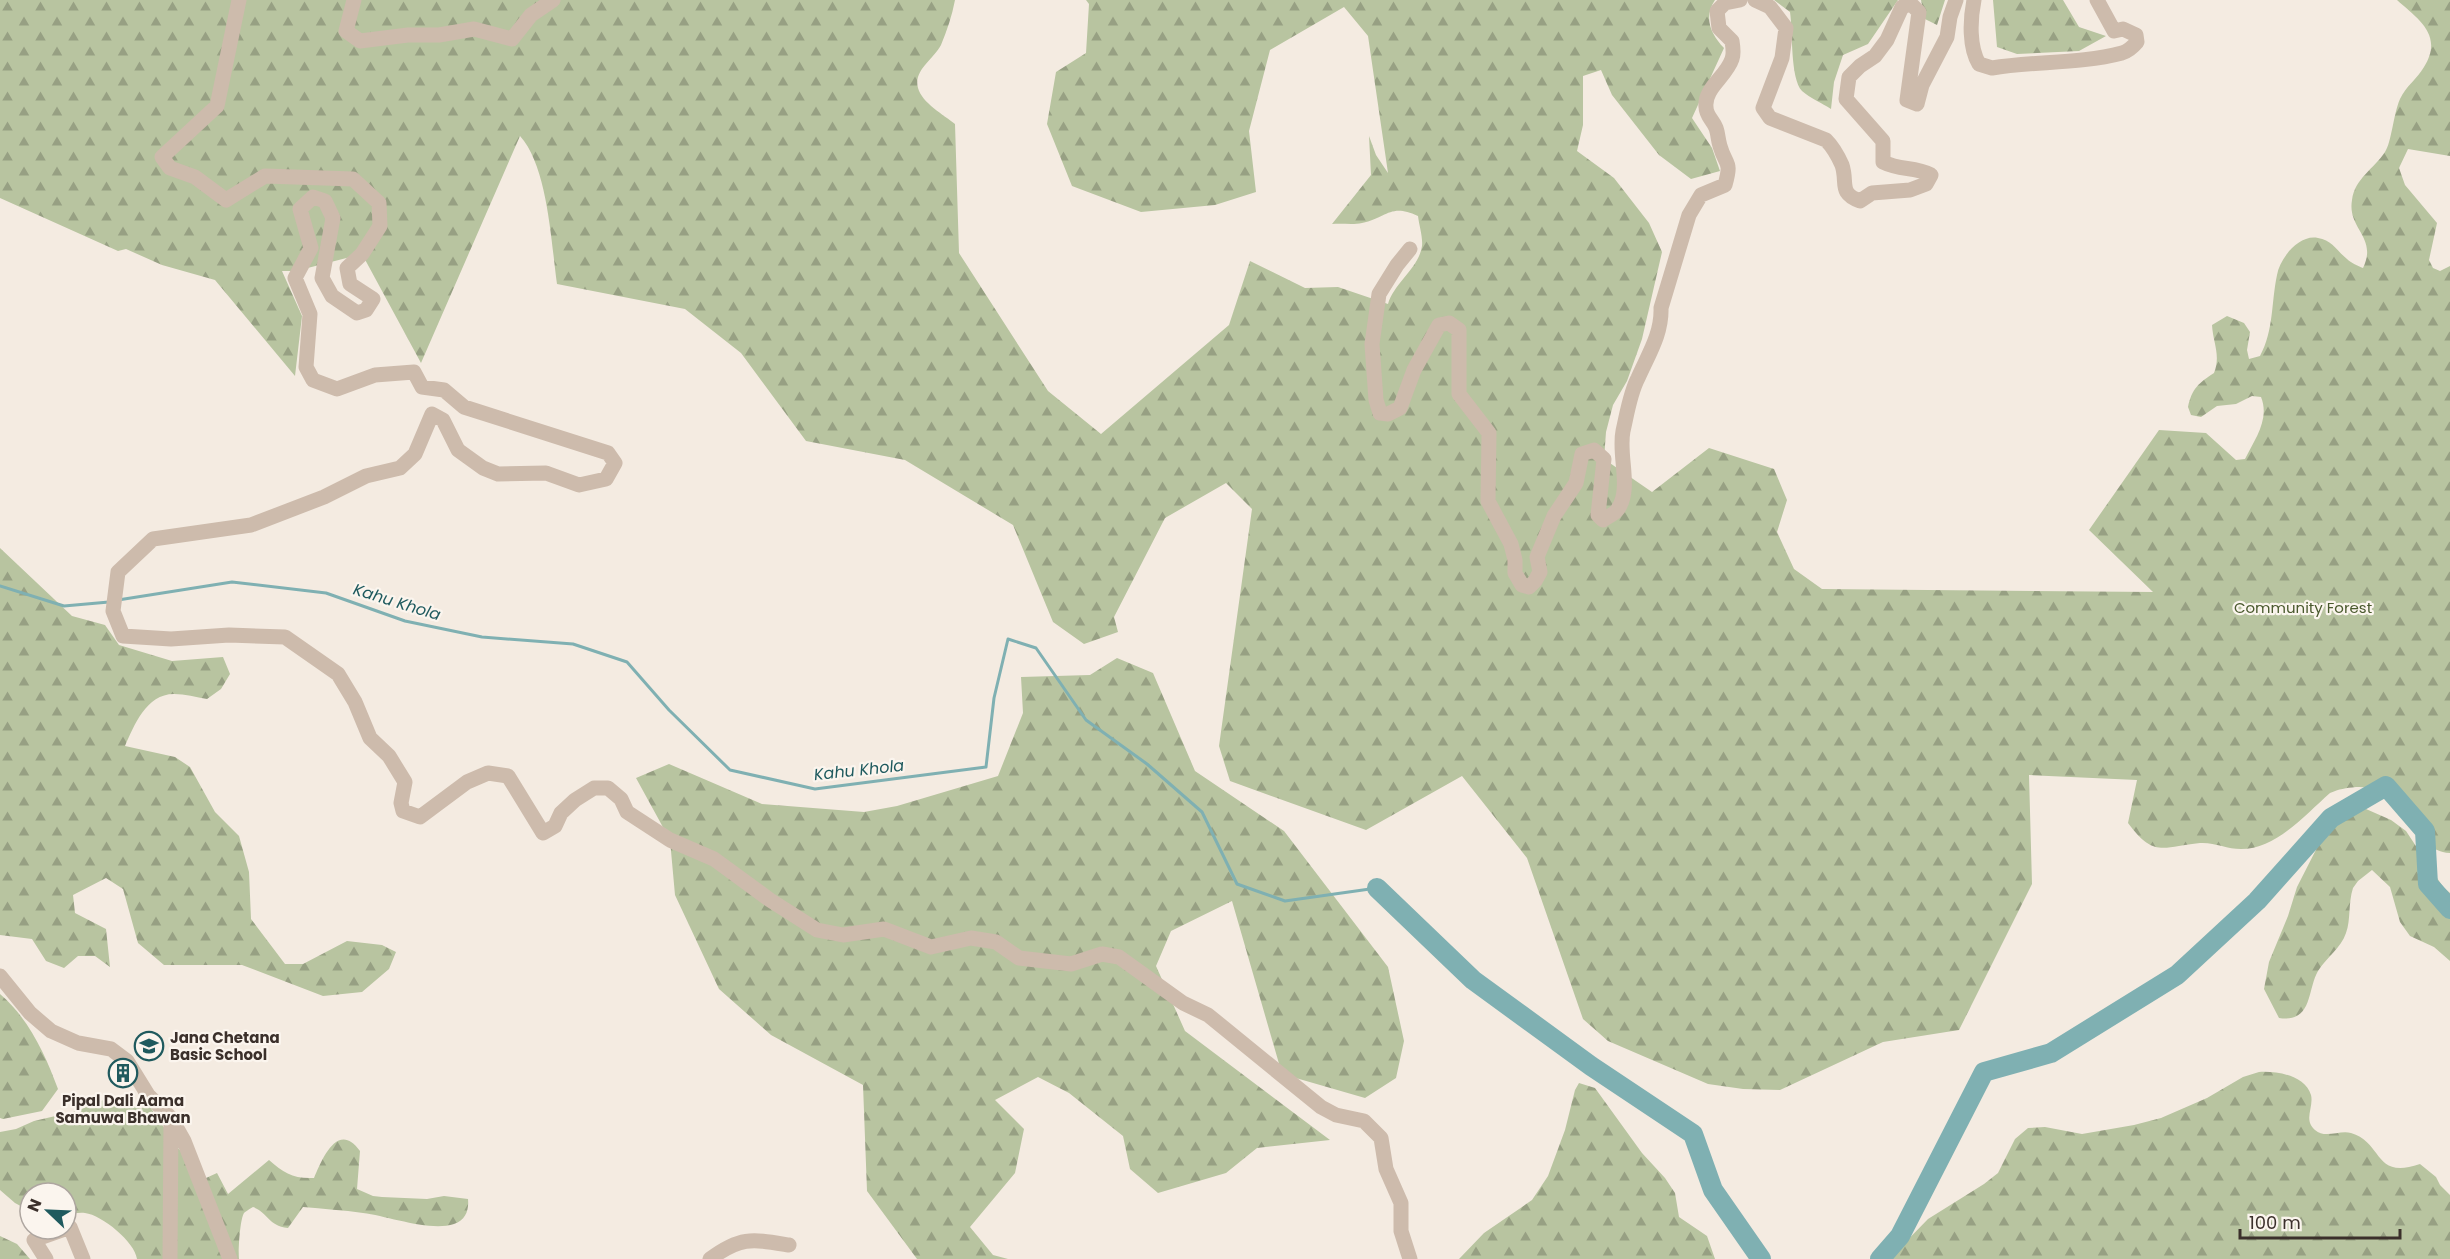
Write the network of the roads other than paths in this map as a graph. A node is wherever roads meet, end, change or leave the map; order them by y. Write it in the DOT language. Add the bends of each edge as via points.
graph roads {
  1 [pos="239,0"];
  2 [pos="354,0"];
  3 [pos="553,0"];
  4 [pos="1740,0"];
  5 [pos="1755,0"];
  6 [pos="1956,0"];
  7 [pos="1974,0"];
  8 [pos="2097,0"];
  9 [pos="1410,249"];
  10 [pos="0,976"];
  11 [pos="171,1119"];
  12 [pos="35,1241"];
  13 [pos="75,1241"];
  14 [pos="789,1245"];
  15 [pos="46,1259"];
  16 [pos="82,1259"];
  17 [pos="170,1259"];
  18 [pos="230,1259"];
  19 [pos="710,1259"];
  20 [pos="1410,1259"];
  1 -- 20 [label="street" via="217,106 162,157 170,168 195,177 226,200 265,176 353,179 379,203 380,226 362,254 347,268 350,284 373,299 366,310 357,313 332,296 322,278 333,218 325,201 313,197 300,209 311,248 295,278 310,314 306,367 313,380 337,389 375,375 414,372 422,387 444,390 464,407 608,453 615,463 606,479 579,485 546,473 498,474 458,450 443,420 432,414 415,454 400,468 366,476 251,525 153,539 118,572 113,611 123,636 285,637 338,674 370,738 389,756 405,782 401,803 410,814 420,817 467,782 488,773 508,776 543,833 555,825 575,800 594,788 608,788 621,799 627,812 670,840 714,859 817,930 843,935 884,929 931,947 971,938 996,942 1019,958 1071,964 1102,954 1119,957 1183,1003 1208,1015 1321,1107 1364,1121 1380,1138 1386,1169 1401,1203 1401,1231"];
  2 -- 3 [label="street" via="346,31 360,41 474,29 512,39 531,15"];
  4 -- 9 [label="street" via="1725,3 1717,11 1719,28 1732,41 1733,58 1725,75 1709,91 1705,105 1729,171 1725,185 1701,195 1689,215 1661,308 1661,323 1637,380 1623,434 1623,493 1617,510 1603,520 1598,514 1604,459 1594,450 1582,454 1576,483 1554,516 1537,557 1540,572 1529,586 1522,585 1515,573 1510,544 1488,501 1489,433 1459,394 1460,330 1449,323 1438,325 1414,370 1400,408 1388,414 1380,412 1372,344 1379,294"];
  5 -- 6 [label="street" via="1770,6 1786,28 1782,58 1763,108 1770,118 1826,140 1842,167 1845,192 1860,201 1872,194 1910,190 1926,184 1931,175 1922,170 1896,169 1883,162 1883,141 1846,99 1850,76 1875,56 1902,8 1911,4 1919,12 1907,100 1917,104 1922,85 1947,37"];
  7 -- 8 [label="street" via="1975,56 1979,64 1992,68 2080,59 2131,49 2137,42 2136,35 2123,29 2114,31"];
  10 -- 11 [label="street" via="30,1013 51,1031 78,1043 111,1049 127,1061 148,1095"];
  11 -- 17 [label="street"];
  11 -- 18 [label="street" via="184,1141"];
  12 -- 15 [label="street"];
  13 -- 16 [label="street"];
  14 -- 19 [label="street" via="756,1240 729,1245"];
}
